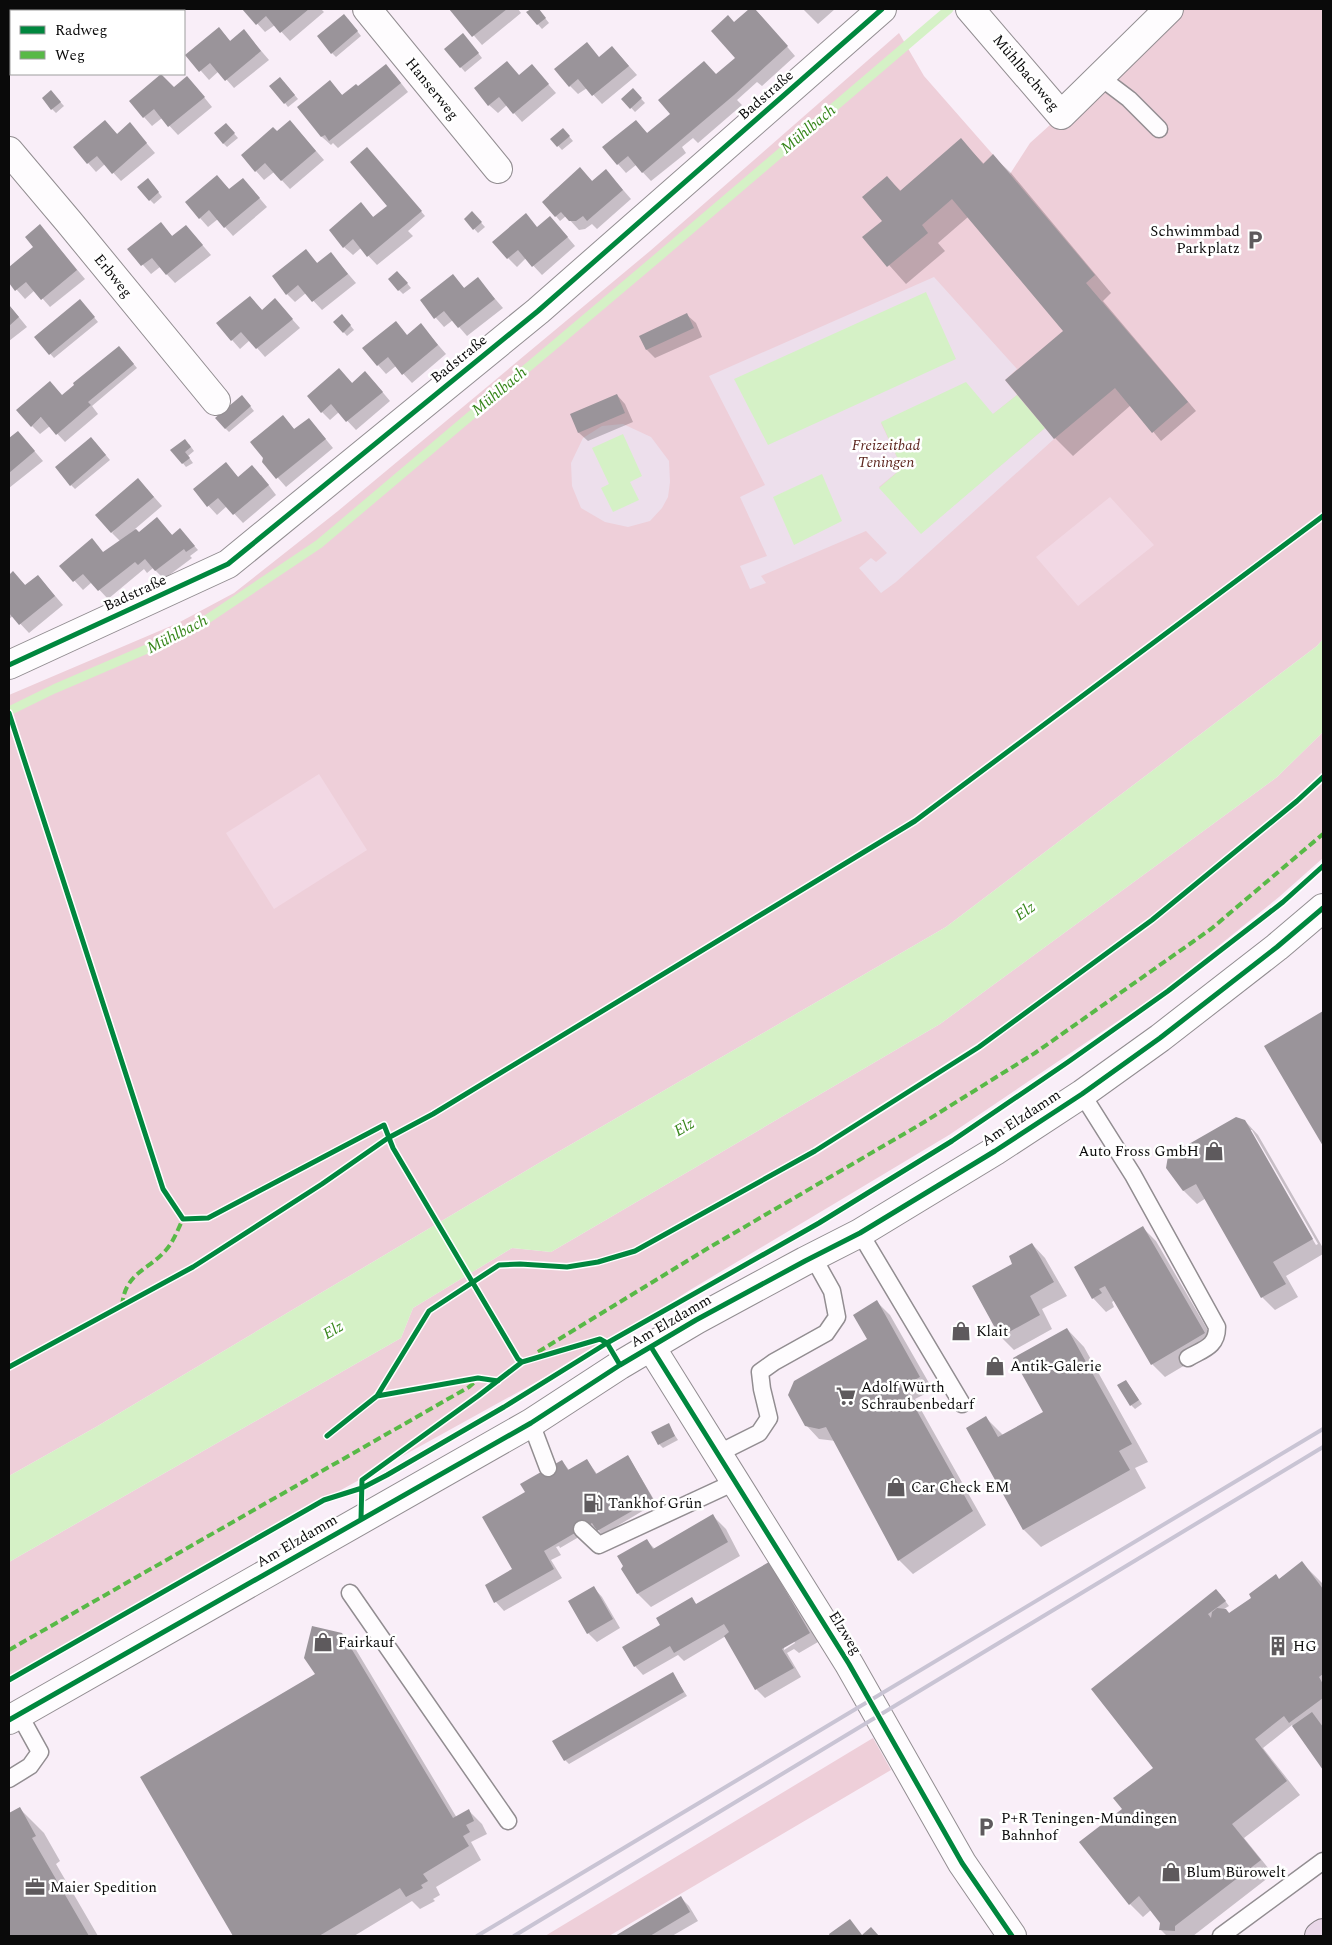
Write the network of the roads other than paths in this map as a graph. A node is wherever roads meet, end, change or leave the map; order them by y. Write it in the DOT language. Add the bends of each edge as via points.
graph roads {
  1 [pos="367,9"];
  2 [pos="882,9"];
  3 [pos="1169,9"];
  4 [pos="977,16"];
  5 [pos="1100,77"];
  6 [pos="1159,128"];
  7 [pos="9,152"];
  8 [pos="498,169"];
  9 [pos="216,401"];
  10 [pos="9,665"];
  11 [pos="1323,908"];
  12 [pos="1082,1094"];
  13 [pos="860,1233"];
  14 [pos="813,1257"];
  15 [pos="651,1347"];
  16 [pos="1188,1358"];
  17 [pos="962,1404"];
  18 [pos="530,1423"];
  19 [pos="717,1454"];
  20 [pos="548,1468"];
  21 [pos="734,1482"];
  22 [pos="582,1529"];
  23 [pos="350,1593"];
  24 [pos="14,1717"];
  25 [pos="9,1778"];
  26 [pos="508,1821"];
  27 [pos="1323,1861"];
  28 [pos="1323,1933"];
  29 [pos="1012,1936"];
  30 [pos="1221,1936"];
  31 [pos="1319,1936"];
  1 -- 8 [label="street, Hanserweg"];
  2 -- 10 [label="street, Badstraße" via="538,311 228,564"];
  3 -- 5 [label="street, Mühlbachweg"];
  4 -- 5 [label="street, Mühlbachweg" via="1062,115"];
  5 -- 6 [label="lane"];
  7 -- 9 [label="street, Erbweg"];
  11 -- 12 [label="street, Am Elzdamm" via="1168,1032"];
  12 -- 13 [label="street, Am Elzdamm"];
  12 -- 16 [label="lane" via="1159,1220 1217,1327 1217,1337 1211,1345"];
  13 -- 14 [label="street, Am Elzdamm"];
  13 -- 17 [label="lane"];
  14 -- 15 [label="street, Am Elzdamm"];
  14 -- 19 [label="lane" via="832,1291 837,1317 826,1333 760,1372 769,1418 759,1433"];
  15 -- 18 [label="street, Am Elzdamm"];
  15 -- 19 [label="street, Elzweg"];
  18 -- 20 [label="lane"];
  18 -- 24 [label="street, Am Elzdamm"];
  19 -- 21 [label="street, Elzweg"];
  21 -- 22 [label="lane" via="599,1545"];
  21 -- 29 [label="street, Elzweg" via="850,1664 962,1863"];
  23 -- 26 [label="lane"];
  24 -- 25 [label="lane" via="40,1752 30,1766"];
  27 -- 30 [label="lane"];
  28 -- 31 [label="main road"];
}
